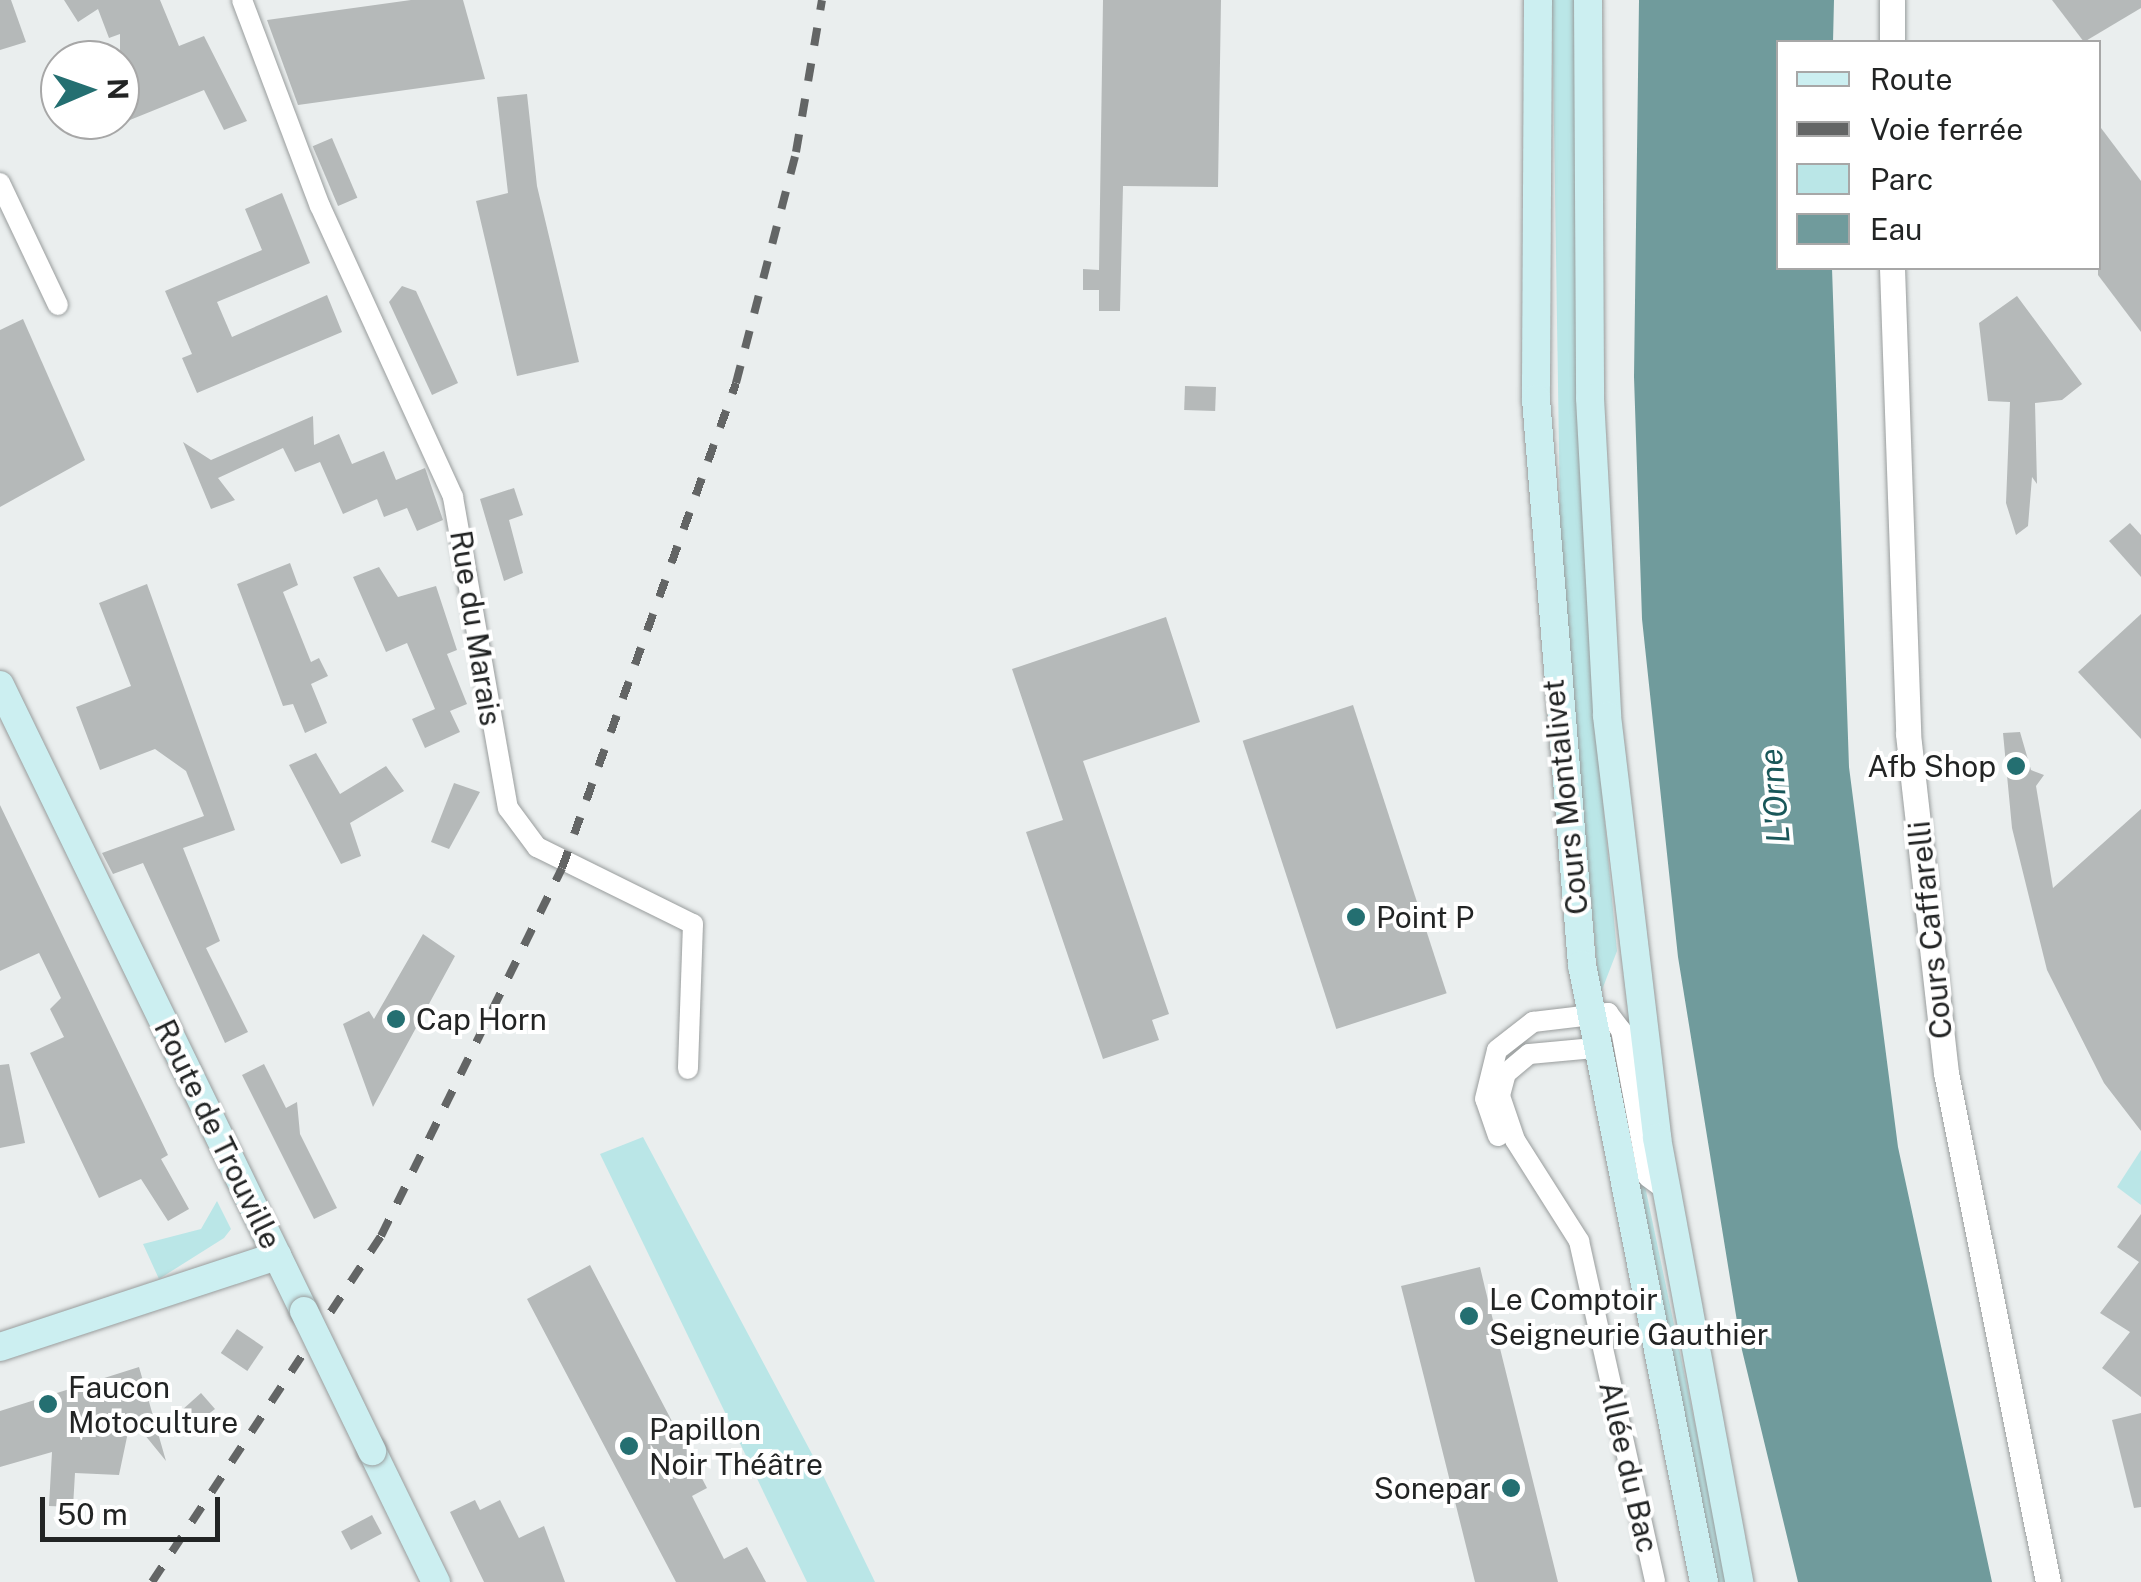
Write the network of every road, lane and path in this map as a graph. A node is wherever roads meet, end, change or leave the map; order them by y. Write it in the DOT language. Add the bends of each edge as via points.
graph roads {
  1 [pos="242,0"];
  2 [pos="1538,0"];
  3 [pos="1588,0"];
  4 [pos="1892,0"];
  5 [pos="1892,40"];
  6 [pos="0,182"];
  7 [pos="1892,270"];
  8 [pos="58,306"];
  9 [pos="0,685"];
  10 [pos="1588,1011"];
  11 [pos="1594,1048"];
  12 [pos="688,1069"];
  13 [pos="1544,1185"];
  14 [pos="1667,1192"];
  15 [pos="277,1256"];
  16 [pos="0,1347"];
  17 [pos="436,1582"];
  18 [pos="1654,1582"];
  19 [pos="1704,1582"];
  20 [pos="1739,1582"];
  21 [pos="2048,1582"];
  1 -- 12 [label="street, Rue du Marais" via="320,206 453,497 508,808 538,847 693,924"];
  2 -- 10 [label="main road, Cours Montalivet" via="1543,542"];
  3 -- 14 [label="main road, Cours Montalivet" via="1590,398 1606,716"];
  4 -- 5 [label="street"];
  6 -- 8 [label="street"];
  7 -- 21 [label="street, Cours Caffarelli" via="1908,734 1946,1073"];
  9 -- 15 [label="main road, Route de Trouville"];
  10 -- 11 [label="main road, Cours Montalivet"];
  10 -- 13 [label="street, Allée du Bac" via="1518,1030 1489,1068 1485,1099 1498,1138"];
  10 -- 14 [label="street" via="1608,1013 1622,1030 1648,1177"];
  11 -- 13 [label="street, Allée du Bac" via="1529,1054 1506,1072 1504,1118"];
  11 -- 19 [label="main road, Cours Montalivet"];
  13 -- 18 [label="street, Allée du Bac" via="1579,1241"];
  14 -- 20 [label="main road, Cours Montalivet"];
  15 -- 16 [label="main road"];
  15 -- 17 [label="main road, Route de Trouville, bridge"];
}
